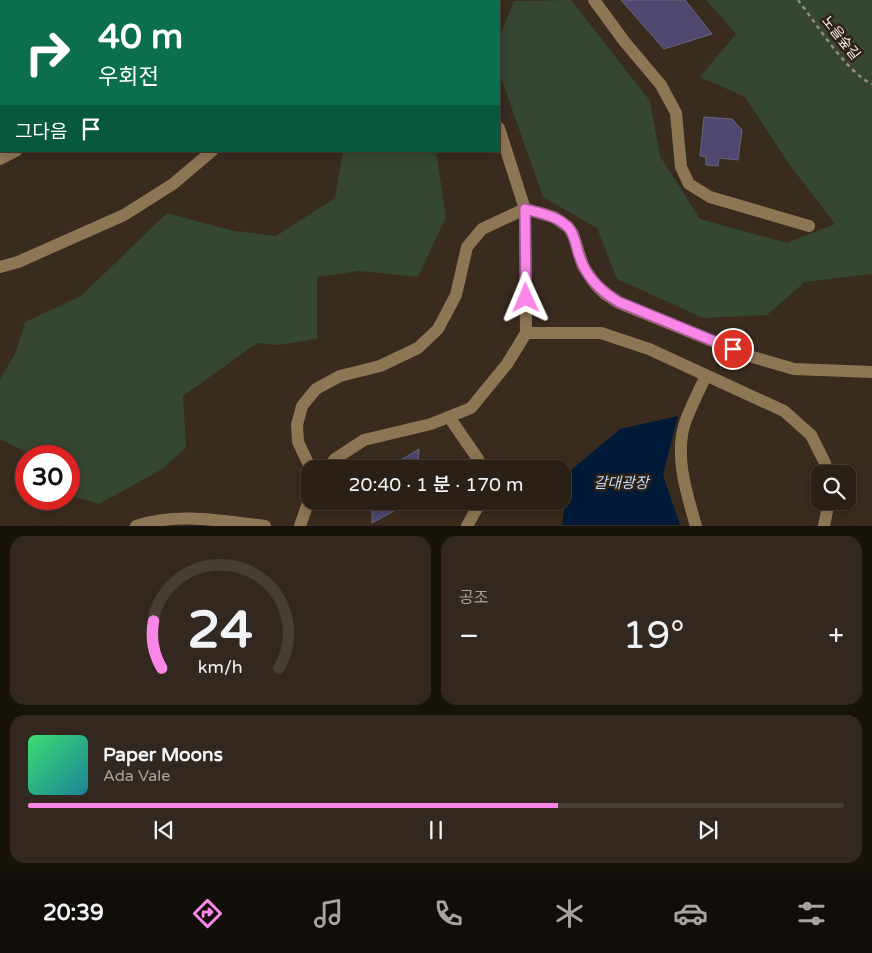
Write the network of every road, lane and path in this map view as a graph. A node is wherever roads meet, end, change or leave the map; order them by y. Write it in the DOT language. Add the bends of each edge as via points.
graph roads {
  1 [pos="594,0"];
  2 [pos="798,0"];
  3 [pos="872,84"];
  4 [pos="500,131"];
  5 [pos="14,152"];
  6 [pos="211,152"];
  7 [pos="0,159"];
  8 [pos="525,209"];
  9 [pos="809,226"];
  10 [pos="0,267"];
  11 [pos="526,333"];
  12 [pos="872,372"];
  13 [pos="706,376"];
  14 [pos="449,416"];
  15 [pos="307,460"];
  16 [pos="335,460"];
  17 [pos="478,460"];
  18 [pos="825,465"];
  19 [pos="306,510"];
  20 [pos="476,510"];
  21 [pos="827,510"];
  22 [pos="136,526"];
  23 [pos="265,526"];
  24 [pos="300,526"];
  25 [pos="467,526"];
  26 [pos="696,526"];
  27 [pos="824,526"];
  1 -- 9 [label="street" via="661,85 676,113 681,167 689,184 710,198"];
  2 -- 3 [label="path, 노을숲길" via="848,65"];
  4 -- 8 [label="street"];
  5 -- 7 [label="street"];
  6 -- 10 [label="street" via="174,184 124,215"];
  8 -- 11 [label="street"];
  8 -- 12 [label="street" via="554,217 568,227 587,274 605,294 619,302 749,356 794,369"];
  8 -- 15 [label="street" via="482,229 467,247 456,295 447,314 438,329 418,348 380,366 340,376 316,389 302,406 296,425 298,442"];
  11 -- 13 [label="street" via="602,333 649,349"];
  11 -- 14 [label="street" via="507,364 471,408"];
  13 -- 18 [label="street" via="784,411 811,434"];
  13 -- 26 [label="street" via="684,426 681,458 683,483"];
  14 -- 16 [label="street" via="431,424 364,440"];
  14 -- 17 [label="street"];
  19 -- 24 [label="street"];
  20 -- 25 [label="street"];
  21 -- 27 [label="street"];
  22 -- 23 [label="street" via="169,518"];
}
